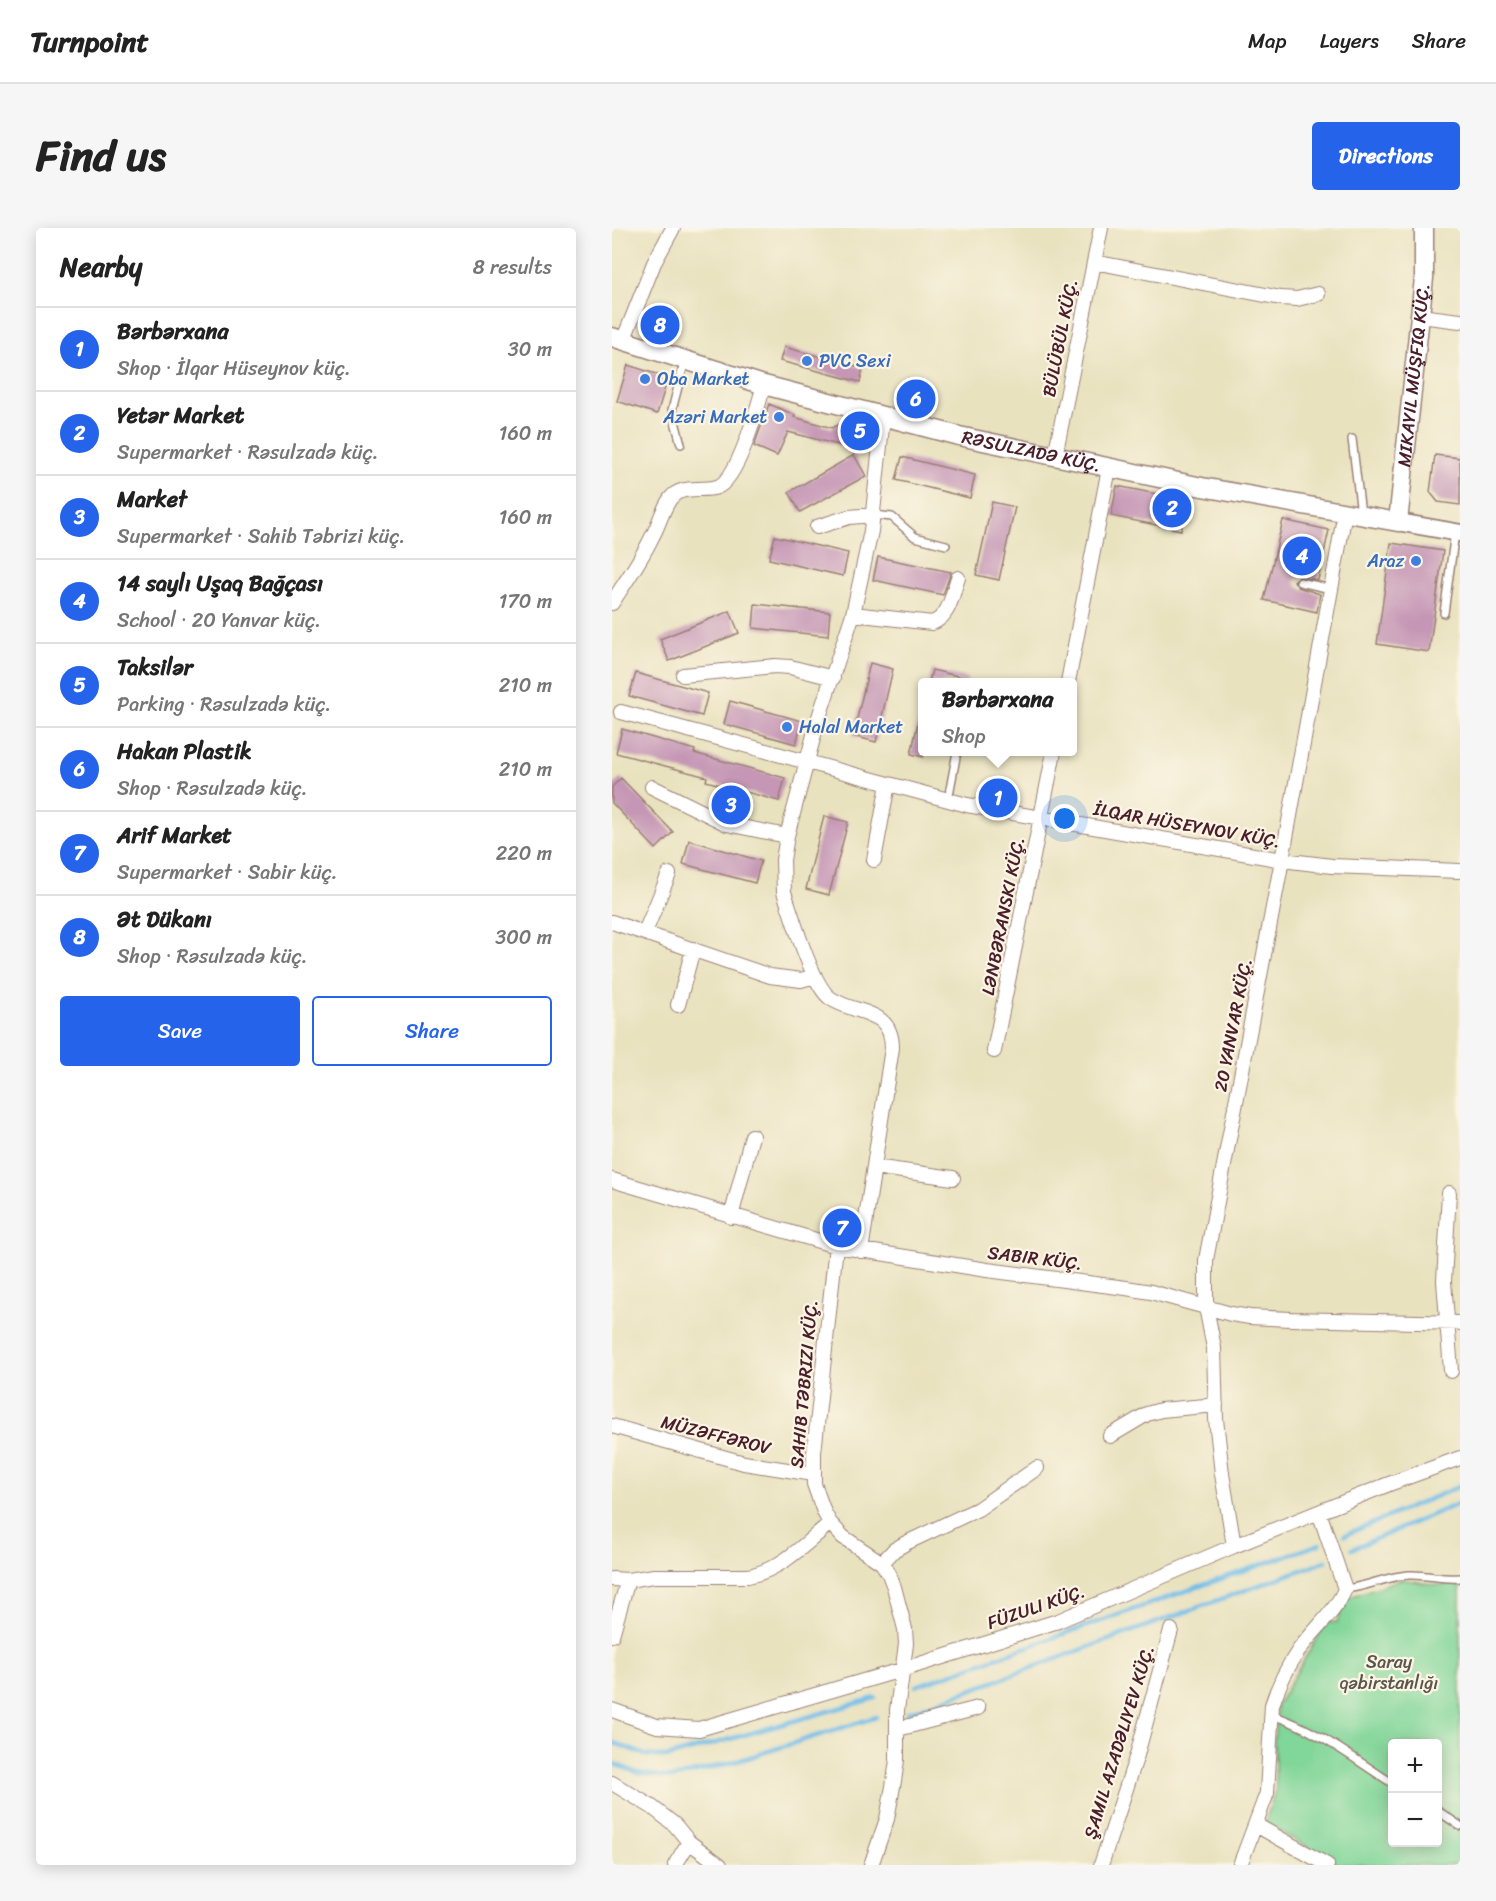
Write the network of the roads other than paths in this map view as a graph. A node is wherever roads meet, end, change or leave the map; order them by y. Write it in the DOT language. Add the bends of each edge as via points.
graph roads {
  1 [pos="673,228"];
  2 [pos="1101,228"];
  3 [pos="1424,228"];
  4 [pos="1094,262"];
  5 [pos="1318,294"];
  6 [pos="1420,316"];
  7 [pos="1460,321"];
  8 [pos="618,339"];
  9 [pos="685,360"];
  10 [pos="764,385"];
  11 [pos="883,417"];
  12 [pos="1352,439"];
  13 [pos="681,444"];
  14 [pos="1054,456"];
  15 [pos="1109,468"];
  16 [pos="1353,514"];
  17 [pos="873,515"];
  18 [pos="1398,522"];
  19 [pos="817,527"];
  20 [pos="1458,532"];
  21 [pos="946,545"];
  22 [pos="958,578"];
  23 [pos="1300,582"];
  24 [pos="1331,589"];
  25 [pos="612,603"];
  26 [pos="1444,613"];
  27 [pos="853,614"];
  28 [pos="683,675"];
  29 [pos="833,678"];
  30 [pos="1069,678"];
  31 [pos="621,712"];
  32 [pos="956,756"];
  33 [pos="1053,756"];
  34 [pos="807,761"];
  35 [pos="888,783"];
  36 [pos="652,787"];
  37 [pos="948,800"];
  38 [pos="1041,818"];
  39 [pos="787,836"];
  40 [pos="874,860"];
  41 [pos="1282,860"];
  42 [pos="1460,871"];
  43 [pos="669,874"];
  44 [pos="612,922"];
  45 [pos="645,933"];
  46 [pos="693,949"];
  47 [pos="815,976"];
  48 [pos="678,1005"];
  49 [pos="994,1052"];
  50 [pos="752,1136"];
  51 [pos="874,1167"];
  52 [pos="953,1178"];
  53 [pos="612,1180"];
  54 [pos="1449,1193"];
  55 [pos="731,1217"];
  56 [pos="836,1246"];
  57 [pos="861,1251"];
  58 [pos="1206,1307"];
  59 [pos="1454,1323"];
  60 [pos="1451,1371"];
  61 [pos="1216,1405"];
  62 [pos="612,1426"];
  63 [pos="1110,1436"];
  64 [pos="1460,1458"];
  65 [pos="1037,1468"];
  66 [pos="813,1474"];
  67 [pos="1319,1512"];
  68 [pos="830,1523"];
  69 [pos="1234,1546"];
  70 [pos="882,1563"];
  71 [pos="1460,1578"];
  72 [pos="612,1579"];
  73 [pos="628,1580"];
  74 [pos="1345,1589"];
  75 [pos="1171,1630"];
  76 [pos="612,1635"];
  77 [pos="901,1670"];
  78 [pos="978,1708"];
  79 [pos="612,1710"];
  80 [pos="1271,1715"];
  81 [pos="898,1729"];
  82 [pos="1388,1780"];
  83 [pos="612,1783"];
  84 [pos="1442,1814"];
  85 [pos="1459,1823"];
  86 [pos="1256,1825"];
  87 [pos="689,1842"];
  88 [pos="675,1865"];
  89 [pos="720,1865"];
  90 [pos="871,1865"];
  91 [pos="1101,1865"];
  92 [pos="1240,1865"];
  93 [pos="1327,1865"];
  1 -- 8 [label="street"];
  2 -- 4 [label="street, BÜLÜBÜL KÜÇ."];
  3 -- 6 [label="main road"];
  4 -- 5 [label="street" via="1281,298"];
  4 -- 14 [label="street, BÜLÜBÜL KÜÇ."];
  6 -- 7 [label="street"];
  6 -- 18 [label="main road"];
  8 -- 9 [label="main road, RƏSULZADƏ KÜÇ."];
  9 -- 10 [label="main road, RƏSULZADƏ KÜÇ."];
  9 -- 13 [label="lane" via="672,410"];
  10 -- 11 [label="main road, RƏSULZADƏ KÜÇ."];
  10 -- 25 [label="street" via="752,426 726,481 717,487 684,490 669,500 652,538"];
  11 -- 14 [label="main road, RƏSULZADƏ KÜÇ."];
  11 -- 17 [label="street"];
  12 -- 16 [label="lane"];
  14 -- 15 [label="main road, RƏSULZADƏ KÜÇ."];
  15 -- 16 [label="main road, RƏSULZADƏ KÜÇ."];
  15 -- 30 [label="street"];
  16 -- 18 [label="main road, RƏSULZADƏ KÜÇ."];
  16 -- 24 [label="street, 20 YANVAR KÜÇ."];
  17 -- 19 [label="street" via="849,517"];
  17 -- 21 [label="lane" via="892,517 915,537"];
  17 -- 27 [label="street"];
  18 -- 20 [label="street, RƏSULZADƏ KÜÇ."];
  20 -- 26 [label="lane"];
  22 -- 27 [label="street" via="941,620"];
  23 -- 24 [label="lane"];
  24 -- 41 [label="street, 20 YANVAR KÜÇ."];
  27 -- 29 [label="street"];
  28 -- 29 [label="street" via="775,666"];
  29 -- 34 [label="street"];
  31 -- 34 [label="street, İLQAR HÜSEYNOV KÜÇ."];
  32 -- 37 [label="lane"];
  33 -- 38 [label="street, LƏNBƏRANSKI KÜÇ."];
  34 -- 35 [label="street, İLQAR HÜSEYNOV KÜÇ."];
  34 -- 39 [label="street"];
  35 -- 37 [label="street, İLQAR HÜSEYNOV KÜÇ."];
  35 -- 40 [label="street"];
  36 -- 39 [label="street" via="727,824"];
  37 -- 38 [label="street, İLQAR HÜSEYNOV KÜÇ."];
  38 -- 41 [label="street, İLQAR HÜSEYNOV KÜÇ."];
  38 -- 49 [label="street, LƏNBƏRANSKI KÜÇ."];
  39 -- 47 [label="street" via="783,892"];
  41 -- 42 [label="street, İLQAR HÜSEYNOV KÜÇ."];
  41 -- 58 [label="street, 20 YANVAR KÜÇ." via="1206,1260"];
  43 -- 45 [label="street"];
  44 -- 45 [label="street"];
  45 -- 46 [label="street"];
  46 -- 47 [label="street" via="770,976 801,980"];
  46 -- 48 [label="street"];
  47 -- 51 [label="street" via="828,997 883,1021 892,1037"];
  50 -- 55 [label="street"];
  51 -- 52 [label="street"];
  51 -- 57 [label="street"];
  53 -- 55 [label="street, SABIR KÜÇ."];
  54 -- 59 [label="street" via="1444,1281"];
  55 -- 56 [label="street, SABIR KÜÇ."];
  56 -- 57 [label="street, SABIR KÜÇ."];
  56 -- 66 [label="street, SAHIB TƏBRIZI KÜÇ."];
  57 -- 58 [label="street, SABIR KÜÇ." via="1151,1292"];
  58 -- 59 [label="street, SABIR KÜÇ." via="1250,1317"];
  58 -- 61 [label="street, 20 YANVAR KÜÇ." via="1214,1348"];
  59 -- 60 [label="street"];
  61 -- 63 [label="street" via="1147,1414"];
  61 -- 69 [label="street, 20 YANVAR KÜÇ."];
  62 -- 66 [label="street, MÜZƏFFƏROV" via="744,1463"];
  64 -- 67 [label="street, FÜZULI KÜÇ."];
  65 -- 70 [label="street" via="993,1500 894,1550"];
  66 -- 68 [label="street, SAHIB TƏBRIZI KÜÇ."];
  67 -- 69 [label="street, FÜZULI KÜÇ."];
  67 -- 74 [label="street"];
  68 -- 70 [label="street, SAHIB TƏBRIZI KÜÇ." via="843,1537"];
  68 -- 73 [label="street" via="762,1574"];
  69 -- 77 [label="street, FÜZULI KÜÇ." via="1058,1621"];
  70 -- 77 [label="street" via="892,1580 905,1629"];
  71 -- 74 [label="lane" via="1411,1574"];
  72 -- 73 [label="street"];
  73 -- 76 [label="street"];
  74 -- 80 [label="street" via="1299,1650 1275,1694"];
  75 -- 91 [label="street, ŞAMIL AZADƏLIYEV KÜÇ." via="1137,1755"];
  77 -- 79 [label="street, FÜZULI KÜÇ." via="699,1729 657,1726"];
  77 -- 81 [label="street"];
  78 -- 81 [label="street"];
  80 -- 82 [label="lane" via="1330,1744"];
  80 -- 86 [label="street" via="1267,1793"];
  81 -- 90 [label="street" via="891,1803"];
  83 -- 87 [label="street" via="652,1807"];
  84 -- 85 [label="lane"];
  86 -- 92 [label="street"];
  86 -- 93 [label="street"];
  87 -- 88 [label="street"];
  87 -- 89 [label="street"];
}
